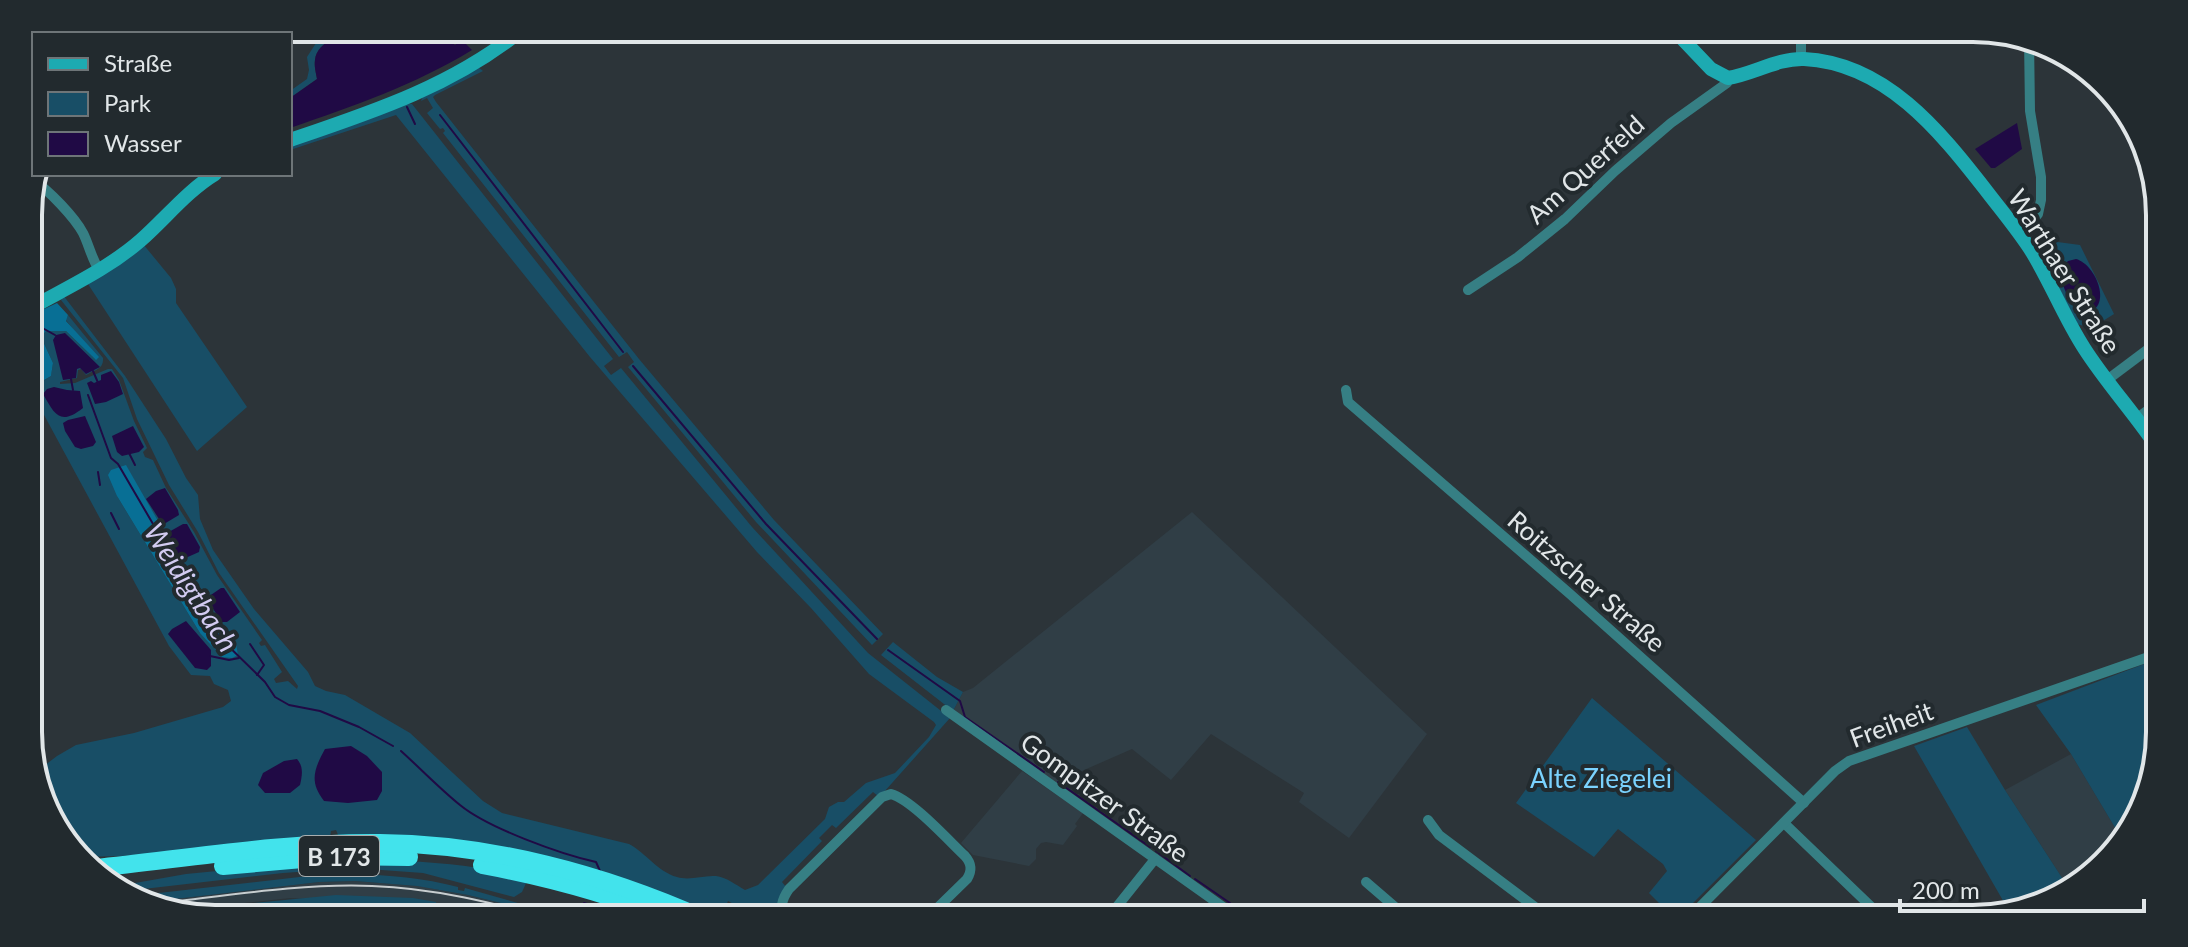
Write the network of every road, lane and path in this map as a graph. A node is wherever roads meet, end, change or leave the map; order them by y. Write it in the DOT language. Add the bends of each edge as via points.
graph roads {
  1 [pos="505,42"];
  2 [pos="1685,42"];
  3 [pos="1801,42"];
  4 [pos="2029,51"];
  5 [pos="1801,59"];
  6 [pos="1728,78"];
  7 [pos="292,139"];
  8 [pos="212,176"];
  9 [pos="44,187"];
  10 [pos="2020,235"];
  11 [pos="99,270"];
  12 [pos="1468,290"];
  13 [pos="42,302"];
  14 [pos="2146,351"];
  15 [pos="2107,380"];
  16 [pos="1346,390"];
  17 [pos="2146,412"];
  18 [pos="2136,419"];
  19 [pos="2146,432"];
  20 [pos="2146,658"];
  21 [pos="946,710"];
  22 [pos="1804,803"];
  23 [pos="1428,820"];
  24 [pos="1784,823"];
  25 [pos="1155,859"];
  26 [pos="104,863"];
  27 [pos="124,865"];
  28 [pos="107,867"];
  29 [pos="121,877"];
  30 [pos="1366,882"];
  31 [pos="634,905"];
  32 [pos="671,905"];
  33 [pos="782,905"];
  34 [pos="940,905"];
  35 [pos="1118,905"];
  36 [pos="1220,905"];
  37 [pos="1393,905"];
  38 [pos="1532,905"];
  39 [pos="1702,905"];
  40 [pos="1869,905"];
  1 -- 7 [label="street" via="432,87"];
  2 -- 6 [label="street" via="1711,69"];
  3 -- 5 [label="street"];
  4 -- 10 [label="street" via="2041,200 2038,214"];
  5 -- 6 [label="street"];
  5 -- 10 [label="street, Warthaer Straße" via="1862,73 1903,99 1944,139"];
  6 -- 12 [label="street, Am Querfeld" via="1565,219"];
  8 -- 11 [label="street" via="139,242"];
  9 -- 11 [label="street" via="83,233"];
  10 -- 15 [label="street, Warthaer Straße"];
  11 -- 13 [label="street"];
  14 -- 15 [label="street"];
  15 -- 18 [label="street, Warthaer Straße"];
  16 -- 22 [label="street, Roitzscher Straße" via="1348,402"];
  17 -- 18 [label="street"];
  18 -- 19 [label="street, Warthaer Straße"];
  20 -- 22 [label="street, Freiheit" via="1854,758"];
  21 -- 25 [label="street, Gompitzer Straße"];
  22 -- 24 [label="street, Freiheit"];
  23 -- 38 [label="street" via="1439,835"];
  24 -- 39 [label="street, Freiheit"];
  24 -- 40 [label="street"];
  25 -- 35 [label="street"];
  25 -- 36 [label="street, Gompitzer Straße"];
  26 -- 27 [label="highway"];
  27 -- 28 [label="highway, B 173"];
  27 -- 32 [label="highway, B 173" via="336,844 434,846 533,861"];
  29 -- 31 [label="highway, B 173" via="337,856 389,856 472,863 544,877"];
  30 -- 37 [label="street"];
  33 -- 34 [label="street" via="789,889 891,794 970,865 970,875"];
}
